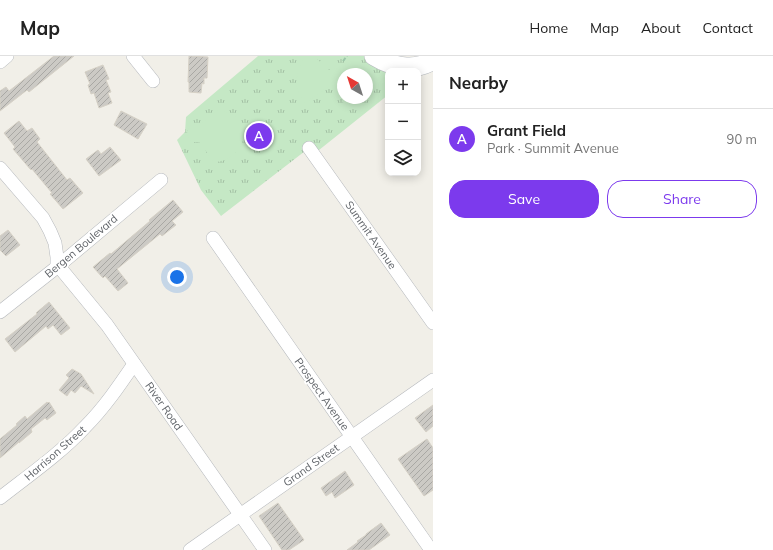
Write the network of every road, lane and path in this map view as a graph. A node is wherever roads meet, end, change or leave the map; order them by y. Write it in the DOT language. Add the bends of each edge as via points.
graph roads {
  1 [pos="7,56"];
  2 [pos="133,56"];
  3 [pos="347,56"];
  4 [pos="374,56"];
  5 [pos="433,60"];
  6 [pos="343,61"];
  7 [pos="0,62"];
  8 [pos="153,81"];
  9 [pos="309,148"];
  10 [pos="0,168"];
  11 [pos="161,180"];
  12 [pos="213,238"];
  13 [pos="57,267"];
  14 [pos="0,312"];
  15 [pos="433,323"];
  16 [pos="134,364"];
  17 [pos="433,380"];
  18 [pos="352,437"];
  19 [pos="0,498"];
  20 [pos="240,515"];
  21 [pos="429,547"];
  22 [pos="190,550"];
  23 [pos="265,550"];
  1 -- 7 [label="street"];
  2 -- 8 [label="street"];
  3 -- 6 [label="path"];
  4 -- 5 [label="street" via="388,63 415,67 426,65"];
  9 -- 15 [label="street, Summit Avenue"];
  10 -- 13 [label="street" via="43,218 55,243"];
  11 -- 13 [label="street, Bergen Boulevard"];
  12 -- 18 [label="street, Prospect Avenue"];
  13 -- 14 [label="street, Bergen Boulevard"];
  13 -- 16 [label="street, River Road" via="107,325"];
  16 -- 19 [label="street, Harrison Street" via="108,402 84,428"];
  16 -- 20 [label="street, River Road"];
  17 -- 18 [label="street, Grand Street"];
  18 -- 20 [label="street, Grand Street"];
  18 -- 21 [label="street, Prospect Avenue"];
  20 -- 22 [label="street, Grand Street"];
  20 -- 23 [label="street, River Road"];
}
